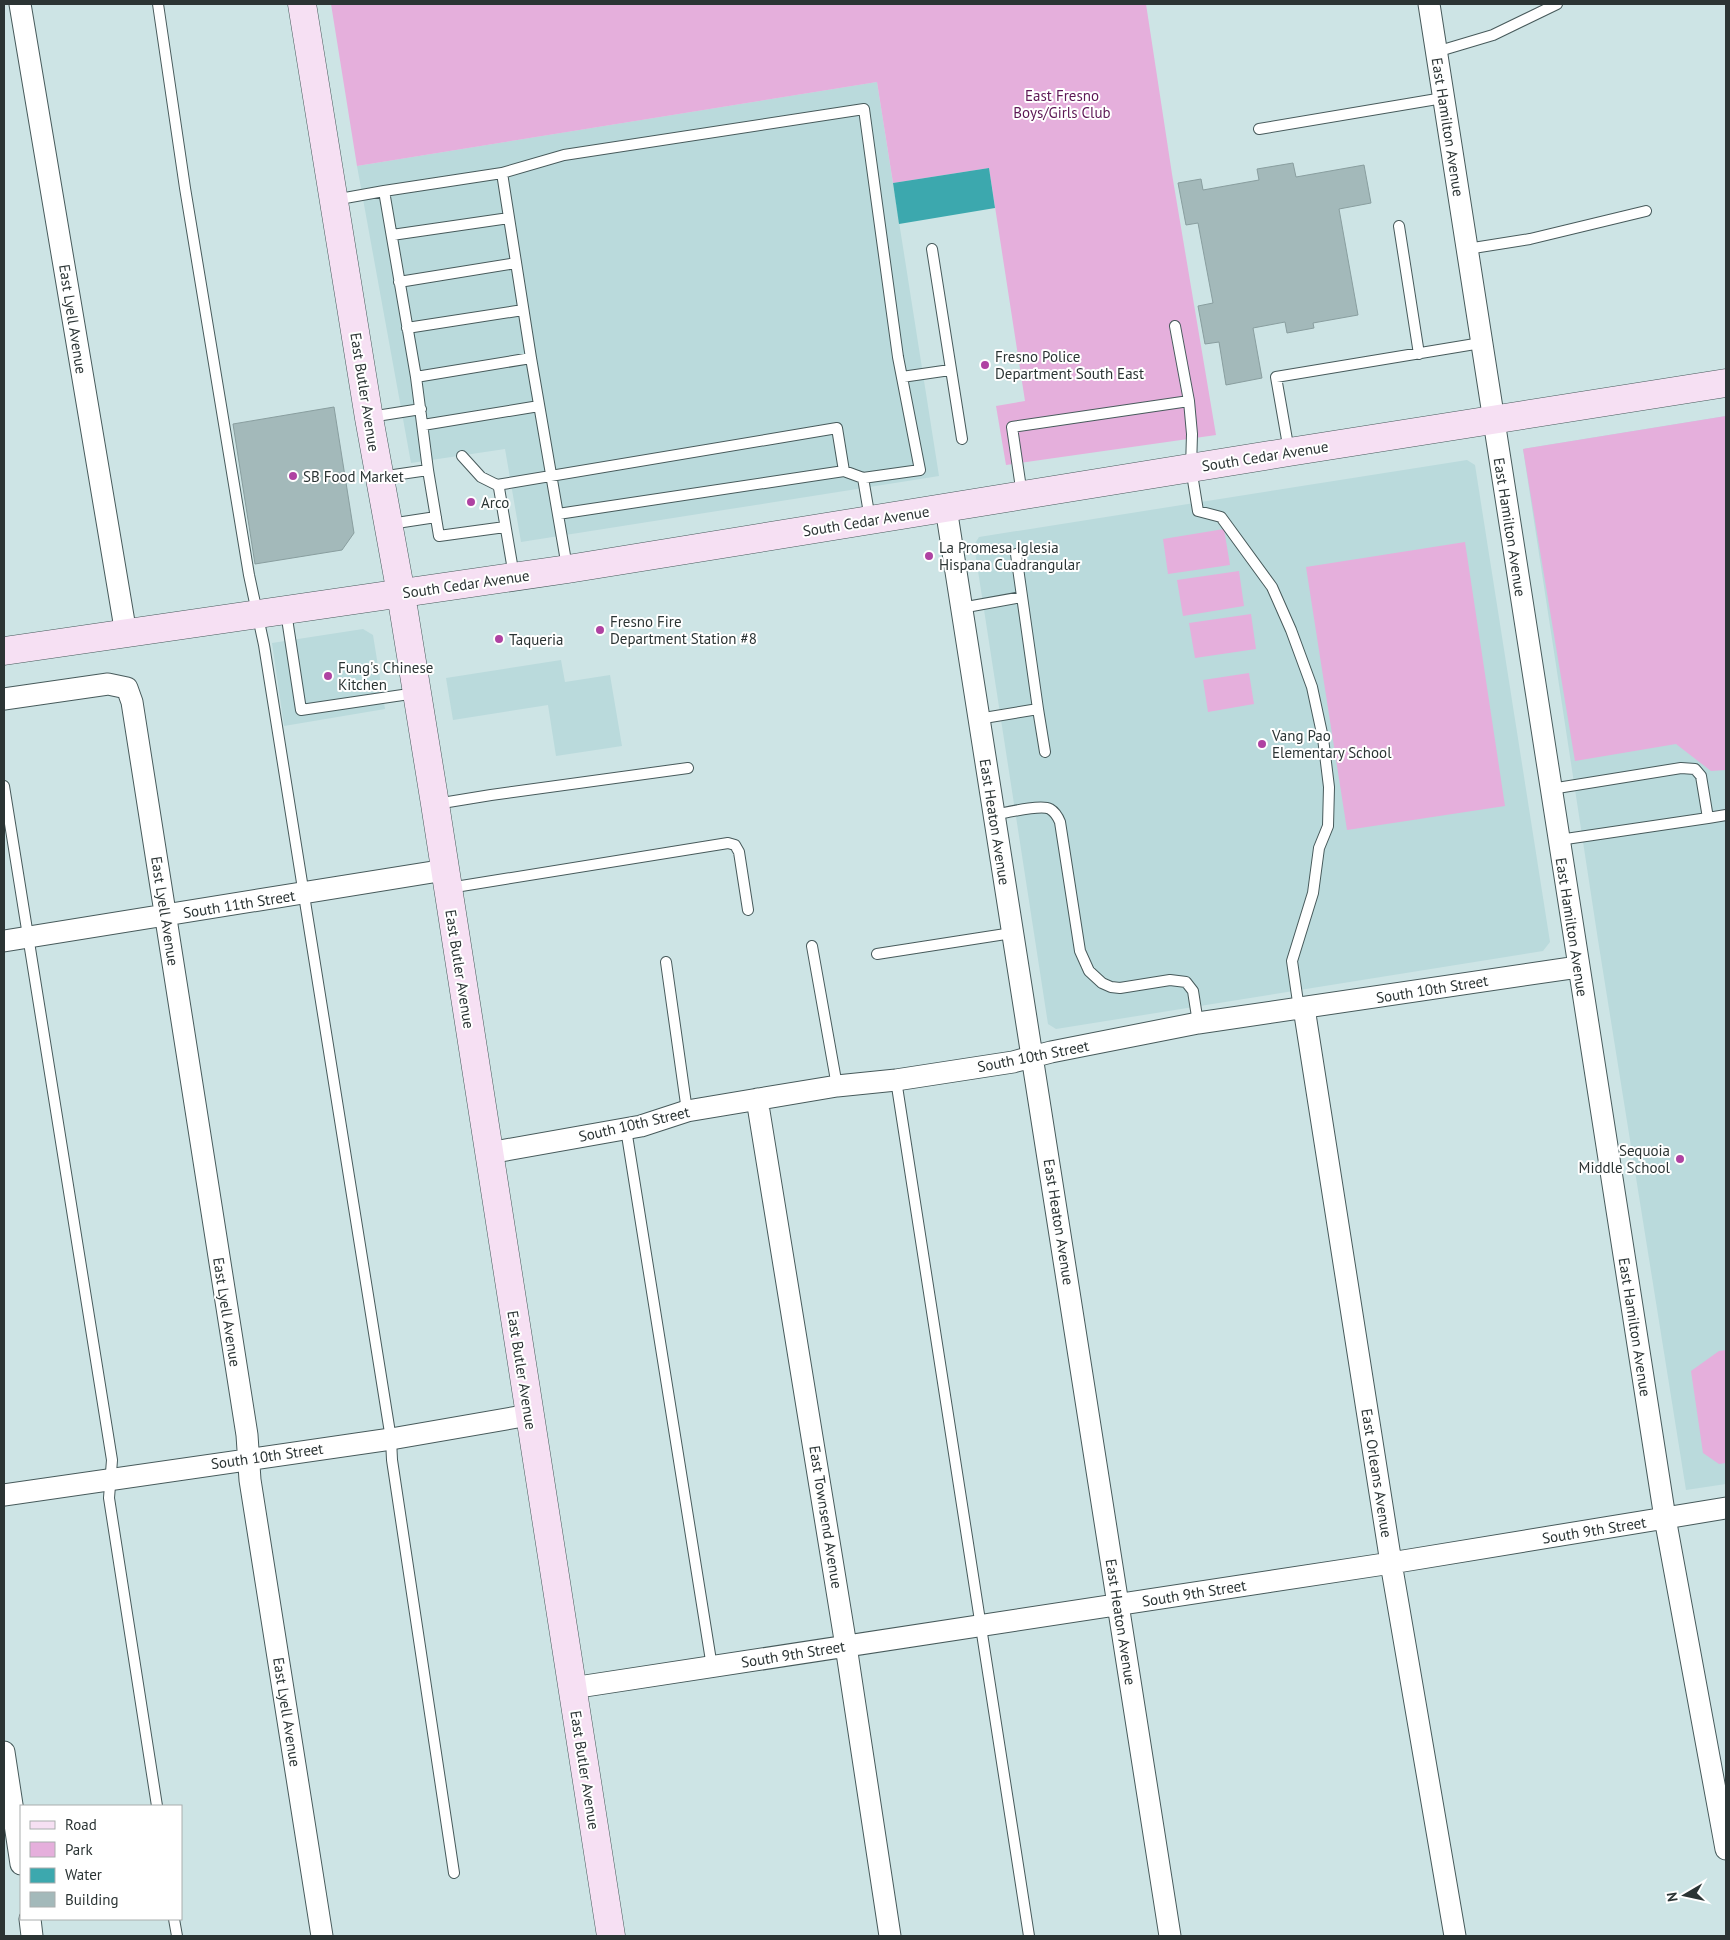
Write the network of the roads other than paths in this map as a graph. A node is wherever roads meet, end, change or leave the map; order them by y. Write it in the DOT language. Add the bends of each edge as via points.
graph roads {
  1 [pos="20,4"];
  2 [pos="158,4"];
  3 [pos="302,4"];
  4 [pos="1429,4"];
  5 [pos="1557,4"];
  6 [pos="1436,52"];
  7 [pos="1444,98"];
  8 [pos="1259,129"];
  9 [pos="502,172"];
  10 [pos="384,191"];
  11 [pos="333,200"];
  12 [pos="1646,211"];
  13 [pos="509,218"];
  14 [pos="1399,226"];
  15 [pos="392,235"];
  16 [pos="932,249"];
  17 [pos="1467,249"];
  18 [pos="516,263"];
  19 [pos="400,282"];
  20 [pos="523,310"];
  21 [pos="1175,326"];
  22 [pos="407,328"];
  23 [pos="1482,344"];
  24 [pos="1418,354"];
  25 [pos="531,358"];
  26 [pos="950,370"];
  27 [pos="416,377"];
  28 [pos="902,378"];
  29 [pos="1726,384"];
  30 [pos="1188,401"];
  31 [pos="539,406"];
  32 [pos="420,409"];
  33 [pos="368,418"];
  34 [pos="1493,421"];
  35 [pos="423,425"];
  36 [pos="962,439"];
  37 [pos="1289,452"];
  38 [pos="462,456"];
  39 [pos="1191,468"];
  40 [pos="428,470"];
  41 [pos="844,471"];
  42 [pos="551,475"];
  43 [pos="379,478"];
  44 [pos="863,478"];
  45 [pos="497,485"];
  46 [pos="1022,495"];
  47 [pos="946,508"];
  48 [pos="558,514"];
  49 [pos="436,517"];
  50 [pos="870,520"];
  51 [pos="388,524"];
  52 [pos="504,527"];
  53 [pos="1016,554"];
  54 [pos="568,569"];
  55 [pos="514,577"];
  56 [pos="401,594"];
  57 [pos="1022,597"];
  58 [pos="961,608"];
  59 [pos="286,611"];
  60 [pos="258,615"];
  61 [pos="126,634"];
  62 [pos="4,651"];
  63 [pos="417,693"];
  64 [pos="4,699"];
  65 [pos="1038,709"];
  66 [pos="978,718"];
  67 [pos="1045,752"];
  68 [pos="688,768"];
  69 [pos="4,786"];
  70 [pos="1550,789"];
  71 [pos="435,804"];
  72 [pos="994,815"];
  73 [pos="1726,815"];
  74 [pos="1708,818"];
  75 [pos="1559,840"];
  76 [pos="446,879"];
  77 [pos="304,894"];
  78 [pos="748,910"];
  79 [pos="166,916"];
  80 [pos="1012,933"];
  81 [pos="29,937"];
  82 [pos="4,941"];
  83 [pos="812,946"];
  84 [pos="877,954"];
  85 [pos="666,962"];
  86 [pos="1578,967"];
  87 [pos="1302,1009"];
  88 [pos="1198,1024"];
  89 [pos="1033,1057"];
  90 [pos="896,1080"];
  91 [pos="837,1086"];
  92 [pos="757,1099"];
  93 [pos="687,1111"];
  94 [pos="626,1129"];
  95 [pos="489,1153"];
  96 [pos="529,1415"];
  97 [pos="390,1438"];
  98 [pos="248,1459"];
  99 [pos="112,1478"];
  100 [pos="4,1495"];
  101 [pos="1726,1508"];
  102 [pos="1665,1518"];
  103 [pos="1391,1563"];
  104 [pos="1118,1605"];
  105 [pos="981,1626"];
  106 [pos="846,1646"];
  107 [pos="712,1667"];
  108 [pos="572,1688"];
  109 [pos="4,1752"];
  110 [pos="157,1805"];
  111 [pos="1726,1849"];
  112 [pos="20,1857"];
  113 [pos="454,1873"];
  114 [pos="30,1920"];
  115 [pos="174,1920"];
  116 [pos="32,1936"];
  117 [pos="177,1936"];
  118 [pos="322,1936"];
  119 [pos="611,1936"];
  120 [pos="890,1936"];
  121 [pos="1029,1936"];
  122 [pos="1170,1936"];
  123 [pos="1455,1936"];
  1 -- 61 [label="street, East Lyell Avenue"];
  2 -- 60 [label="lane" via="185,188"];
  3 -- 11 [label="street, East Butler Avenue"];
  4 -- 6 [label="street, East Hamilton Avenue"];
  5 -- 6 [label="lane" via="1493,36"];
  6 -- 7 [label="street, East Hamilton Avenue"];
  7 -- 8 [label="lane"];
  7 -- 17 [label="street, East Hamilton Avenue"];
  9 -- 10 [label="lane"];
  9 -- 13 [label="lane"];
  9 -- 28 [label="lane" via="564,155 864,109"];
  10 -- 11 [label="lane"];
  10 -- 15 [label="lane"];
  11 -- 33 [label="street, East Butler Avenue"];
  12 -- 17 [label="lane" via="1530,239"];
  13 -- 15 [label="lane"];
  13 -- 18 [label="lane"];
  14 -- 24 [label="lane"];
  15 -- 19 [label="lane"];
  16 -- 26 [label="lane"];
  17 -- 23 [label="street, East Hamilton Avenue"];
  18 -- 19 [label="lane"];
  18 -- 20 [label="lane"];
  19 -- 22 [label="lane"];
  20 -- 22 [label="lane"];
  20 -- 25 [label="lane"];
  21 -- 30 [label="lane"];
  22 -- 27 [label="lane"];
  23 -- 24 [label="lane"];
  23 -- 34 [label="street, East Hamilton Avenue"];
  24 -- 37 [label="lane" via="1276,376"];
  25 -- 27 [label="lane"];
  25 -- 31 [label="lane"];
  26 -- 28 [label="lane"];
  26 -- 36 [label="lane"];
  27 -- 32 [label="lane"];
  28 -- 44 [label="lane" via="920,470"];
  29 -- 34 [label="street, South Cedar Avenue"];
  30 -- 39 [label="lane" via="1192,434"];
  30 -- 46 [label="lane" via="1012,427"];
  31 -- 35 [label="lane"];
  31 -- 42 [label="lane"];
  32 -- 33 [label="lane"];
  32 -- 35 [label="lane"];
  33 -- 43 [label="street, East Butler Avenue"];
  34 -- 37 [label="street, South Cedar Avenue"];
  34 -- 70 [label="street, East Hamilton Avenue"];
  35 -- 40 [label="lane"];
  37 -- 39 [label="street, South Cedar Avenue"];
  38 -- 45 [label="lane" via="481,477"];
  39 -- 46 [label="street, South Cedar Avenue"];
  39 -- 87 [label="lane" via="1198,510 1221,517 1272,587 1312,687 1323,738 1329,787 1328,826 1320,848 1313,893 1292,961"];
  40 -- 43 [label="lane"];
  40 -- 49 [label="lane"];
  41 -- 42 [label="lane" via="837,428"];
  41 -- 44 [label="lane"];
  41 -- 48 [label="lane"];
  42 -- 45 [label="lane"];
  42 -- 48 [label="lane"];
  43 -- 51 [label="street, East Butler Avenue"];
  44 -- 50 [label="lane"];
  45 -- 52 [label="lane"];
  46 -- 47 [label="street, South Cedar Avenue"];
  47 -- 50 [label="street, South Cedar Avenue"];
  47 -- 58 [label="street, East Heaton Avenue"];
  48 -- 54 [label="lane"];
  49 -- 51 [label="lane"];
  49 -- 52 [label="lane" via="439,536"];
  50 -- 54 [label="street, South Cedar Avenue"];
  51 -- 56 [label="street, East Butler Avenue"];
  52 -- 55 [label="lane"];
  53 -- 57 [label="lane"];
  54 -- 55 [label="street, South Cedar Avenue"];
  55 -- 56 [label="street, South Cedar Avenue"];
  56 -- 59 [label="street, South Cedar Avenue"];
  56 -- 63 [label="street, East Butler Avenue"];
  57 -- 58 [label="lane"];
  57 -- 65 [label="lane"];
  58 -- 66 [label="street, East Heaton Avenue"];
  59 -- 60 [label="street, South Cedar Avenue"];
  59 -- 63 [label="lane" via="301,710"];
  60 -- 61 [label="street, South Cedar Avenue"];
  60 -- 77 [label="lane"];
  61 -- 62 [label="street, South Cedar Avenue"];
  63 -- 71 [label="street, East Butler Avenue"];
  64 -- 79 [label="street, East Lyell Avenue" via="108,684 127,688 132,702"];
  65 -- 66 [label="lane"];
  65 -- 67 [label="lane"];
  66 -- 72 [label="street, East Heaton Avenue"];
  68 -- 71 [label="lane"];
  69 -- 81 [label="lane"];
  70 -- 74 [label="lane" via="1681,768 1695,769 1701,776"];
  70 -- 75 [label="street, East Hamilton Avenue"];
  71 -- 76 [label="street, East Butler Avenue"];
  72 -- 80 [label="street, East Heaton Avenue"];
  72 -- 88 [label="lane" via="1040,807 1050,809 1057,816 1080,951 1089,971 1111,987 1170,980 1186,982 1193,991"];
  73 -- 74 [label="lane"];
  74 -- 75 [label="lane"];
  75 -- 86 [label="street, East Hamilton Avenue"];
  76 -- 77 [label="street, South 11th Street"];
  76 -- 78 [label="lane" via="728,843 735,845 739,852"];
  76 -- 95 [label="street, East Butler Avenue"];
  77 -- 79 [label="street, South 11th Street"];
  77 -- 97 [label="lane"];
  79 -- 81 [label="street, South 11th Street"];
  79 -- 98 [label="street, East Lyell Avenue"];
  80 -- 84 [label="lane"];
  80 -- 89 [label="street, East Heaton Avenue"];
  81 -- 82 [label="street, South 11th Street"];
  81 -- 99 [label="lane" via="112,1460"];
  83 -- 91 [label="lane"];
  85 -- 93 [label="lane"];
  86 -- 87 [label="street, South 10th Street"];
  86 -- 102 [label="street, East Hamilton Avenue"];
  87 -- 88 [label="street, South 10th Street"];
  87 -- 103 [label="street, East Orleans Avenue"];
  88 -- 89 [label="street, South 10th Street"];
  89 -- 90 [label="street, South 10th Street"];
  89 -- 104 [label="street, East Heaton Avenue"];
  90 -- 91 [label="street, South 10th Street"];
  90 -- 105 [label="lane"];
  91 -- 92 [label="street, South 10th Street"];
  92 -- 93 [label="street, South 10th Street"];
  92 -- 106 [label="street, East Townsend Avenue"];
  93 -- 94 [label="street, South 10th Street"];
  94 -- 95 [label="street, South 10th Street"];
  94 -- 107 [label="lane"];
  95 -- 96 [label="street, East Butler Avenue"];
  96 -- 97 [label="street, South 10th Street"];
  96 -- 108 [label="street, East Butler Avenue"];
  97 -- 98 [label="street, South 10th Street"];
  97 -- 113 [label="lane"];
  98 -- 99 [label="street, South 10th Street"];
  98 -- 118 [label="street, East Lyell Avenue"];
  99 -- 100 [label="street, South 10th Street"];
  99 -- 110 [label="lane" via="109,1498"];
  101 -- 102 [label="street, South 9th Street"];
  102 -- 103 [label="street, South 9th Street"];
  102 -- 111 [label="street, East Hamilton Avenue"];
  103 -- 104 [label="street, South 9th Street"];
  103 -- 123 [label="street, East Orleans Avenue"];
  104 -- 105 [label="street, South 9th Street"];
  104 -- 122 [label="street, East Heaton Avenue"];
  105 -- 106 [label="street, South 9th Street"];
  105 -- 121 [label="lane"];
  106 -- 107 [label="street, South 9th Street"];
  106 -- 120 [label="street, East Townsend Avenue"];
  107 -- 108 [label="street, South 9th Street"];
  108 -- 119 [label="street, East Butler Avenue"];
  109 -- 112 [label="street"];
  114 -- 116 [label="street"];
  115 -- 117 [label="lane"];
}
